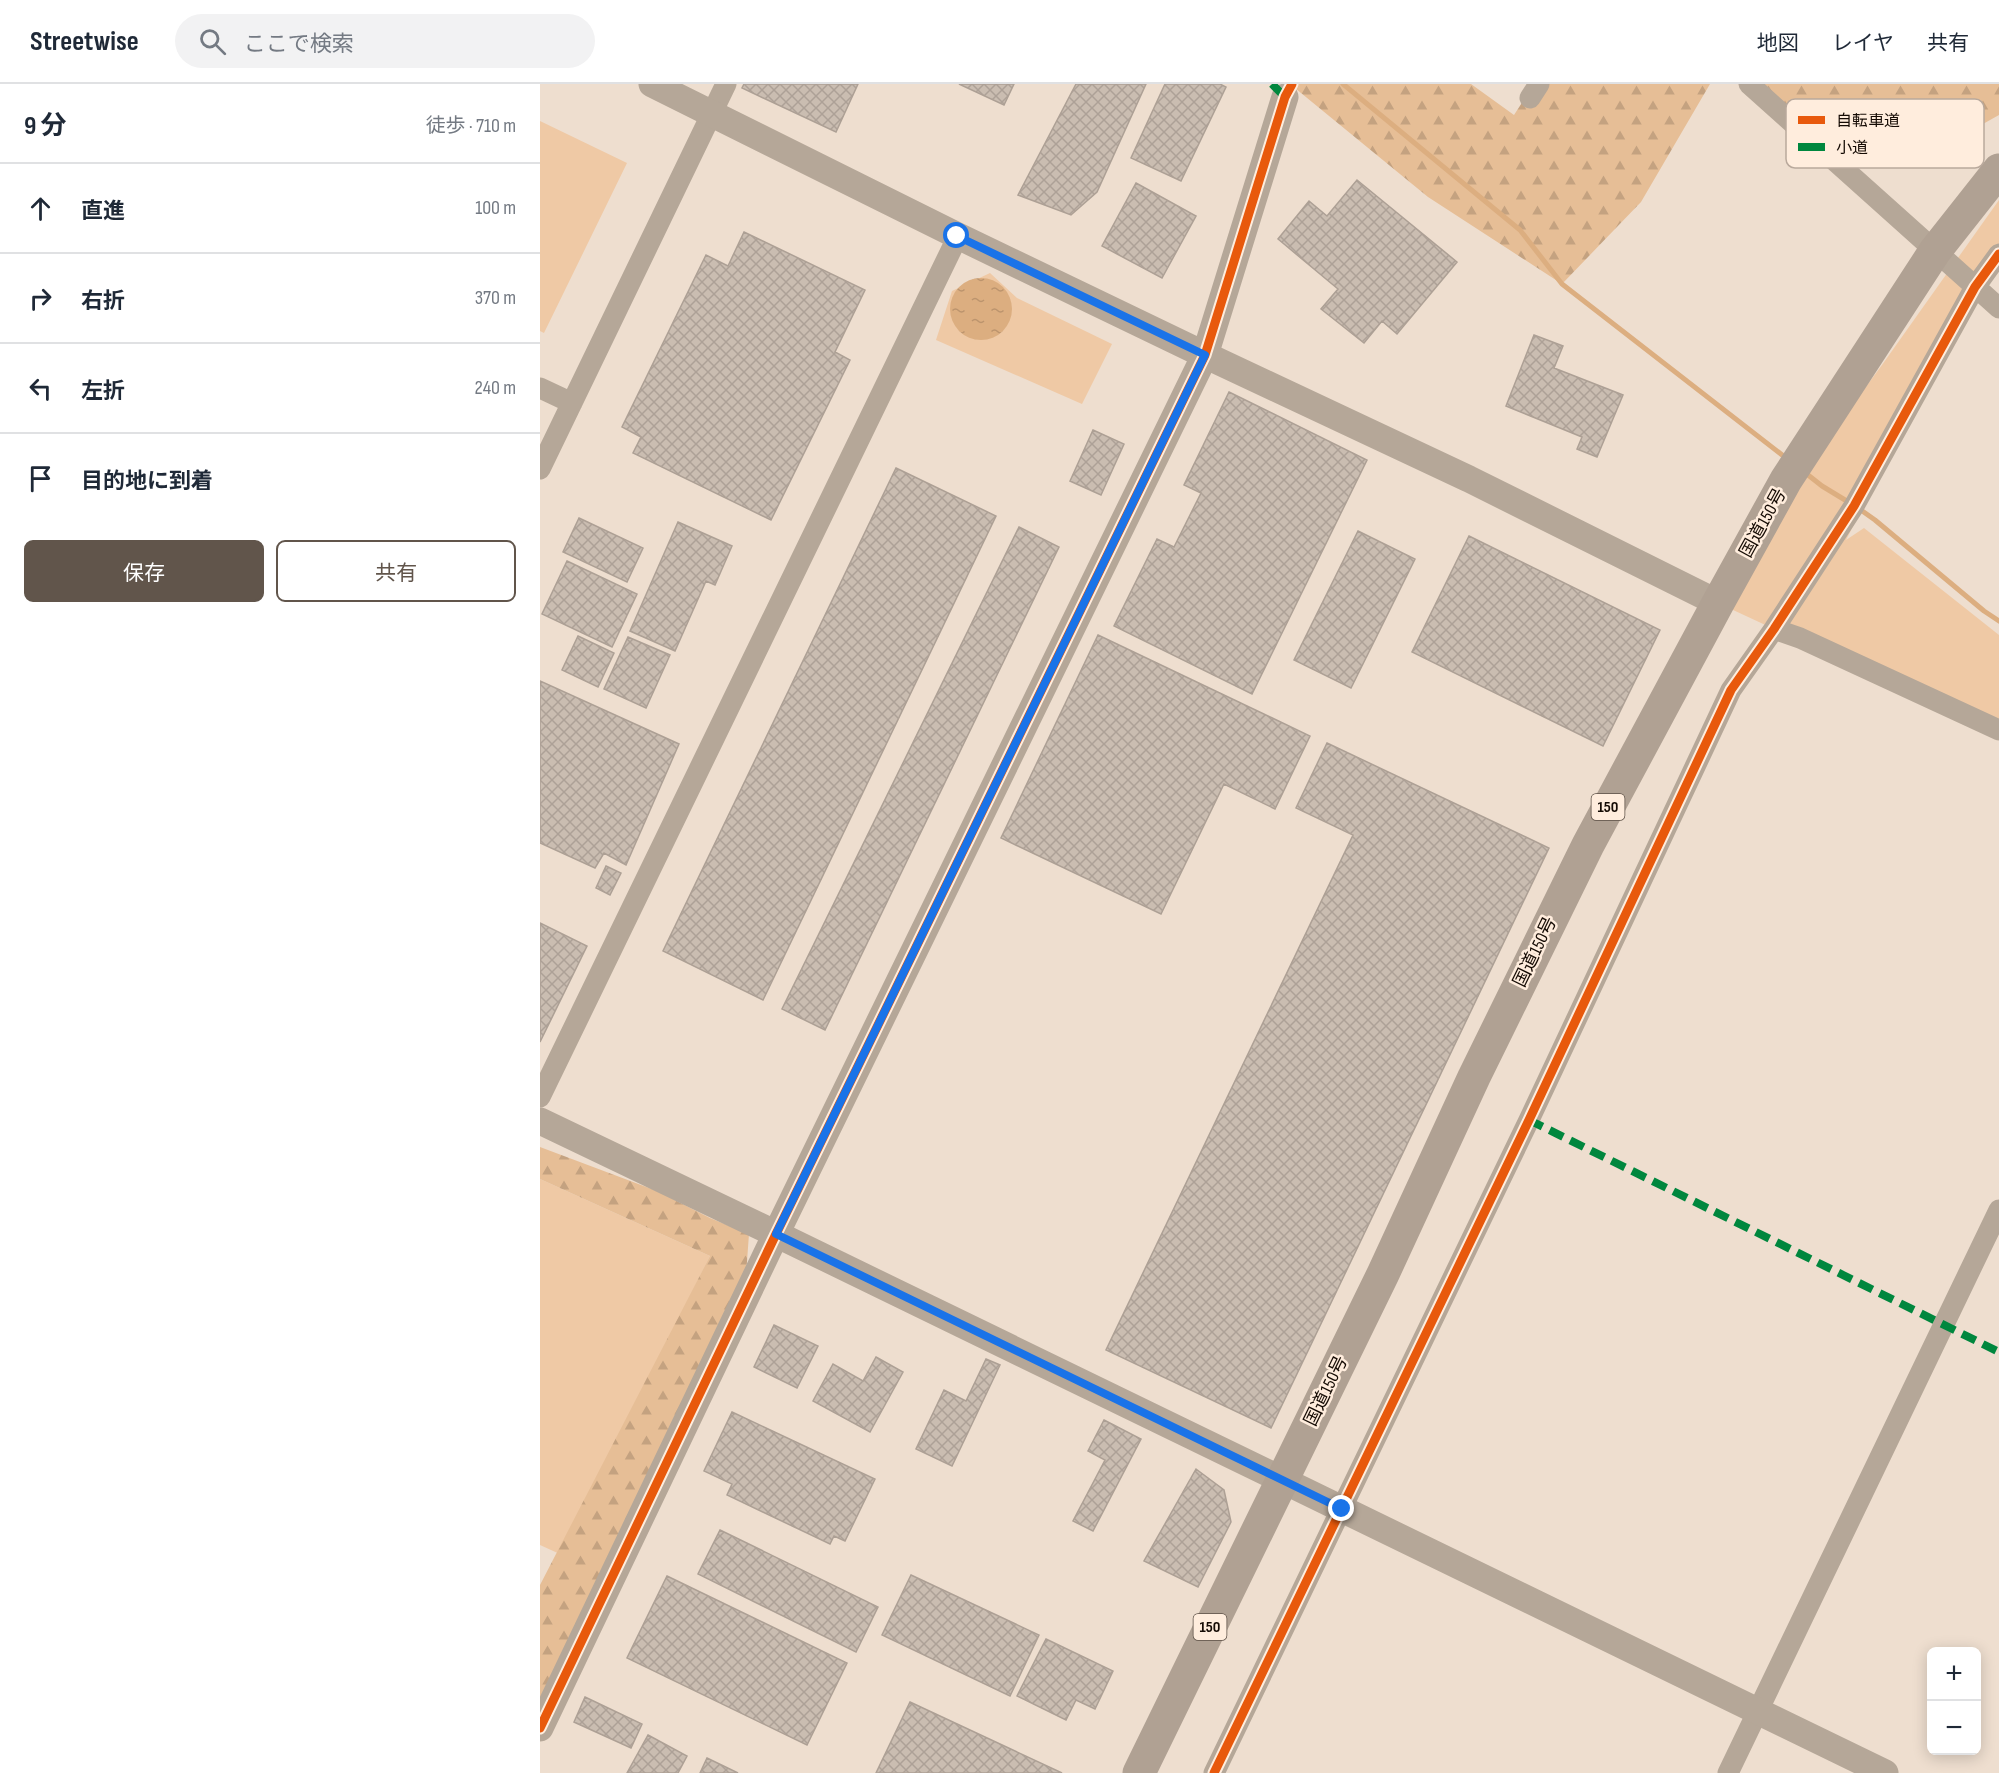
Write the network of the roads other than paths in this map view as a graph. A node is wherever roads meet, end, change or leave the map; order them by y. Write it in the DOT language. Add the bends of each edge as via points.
graph roads {
  1 [pos="652,84"];
  2 [pos="726,84"];
  3 [pos="1749,84"];
  4 [pos="1288,90"];
  5 [pos="713,112"];
  6 [pos="1786,117"];
  7 [pos="1843,168"];
  8 [pos="1999,170"];
  9 [pos="957,236"];
  10 [pos="1935,251"];
  11 [pos="1999,254"];
  12 [pos="1975,287"];
  13 [pos="1999,308"];
  14 [pos="1205,355"];
  15 [pos="540,388"];
  16 [pos="572,403"];
  17 [pos="540,468"];
  18 [pos="1718,603"];
  19 [pos="1774,629"];
  20 [pos="1999,730"];
  21 [pos="540,1097"];
  22 [pos="540,1121"];
  23 [pos="1999,1210"];
  24 [pos="776,1234"];
  25 [pos="1282,1481"];
  26 [pos="1342,1509"];
  27 [pos="1758,1711"];
  28 [pos="540,1728"];
  29 [pos="1139,1773"];
  30 [pos="1215,1773"];
  31 [pos="1728,1773"];
  32 [pos="1885,1773"];
  1 -- 5 [label="street"];
  2 -- 5 [label="street"];
  3 -- 6 [label="street"];
  4 -- 14 [label="street"];
  5 -- 9 [label="street"];
  5 -- 16 [label="street"];
  7 -- 10 [label="street"];
  8 -- 10 [label="highway, 国道150号 / 150"];
  9 -- 14 [label="street"];
  9 -- 21 [label="street"];
  10 -- 12 [label="street"];
  10 -- 18 [label="highway, 国道150号 / 150" via="1786,480"];
  11 -- 12 [label="street"];
  12 -- 13 [label="street"];
  12 -- 19 [label="street" via="1866,487"];
  14 -- 18 [label="street" via="1469,479"];
  14 -- 24 [label="street"];
  15 -- 16 [label="street"];
  16 -- 17 [label="street"];
  18 -- 25 [label="highway, 国道150号 / 150" via="1583,856 1473,1077"];
  19 -- 20 [label="street"];
  19 -- 26 [label="street" via="1731,690"];
  22 -- 24 [label="street"];
  23 -- 27 [label="street"];
  24 -- 25 [label="street"];
  24 -- 28 [label="street"];
  25 -- 26 [label="street"];
  25 -- 29 [label="highway, 国道150号 / 150"];
  26 -- 27 [label="street"];
  26 -- 30 [label="street"];
  27 -- 31 [label="street"];
  27 -- 32 [label="street"];
}
